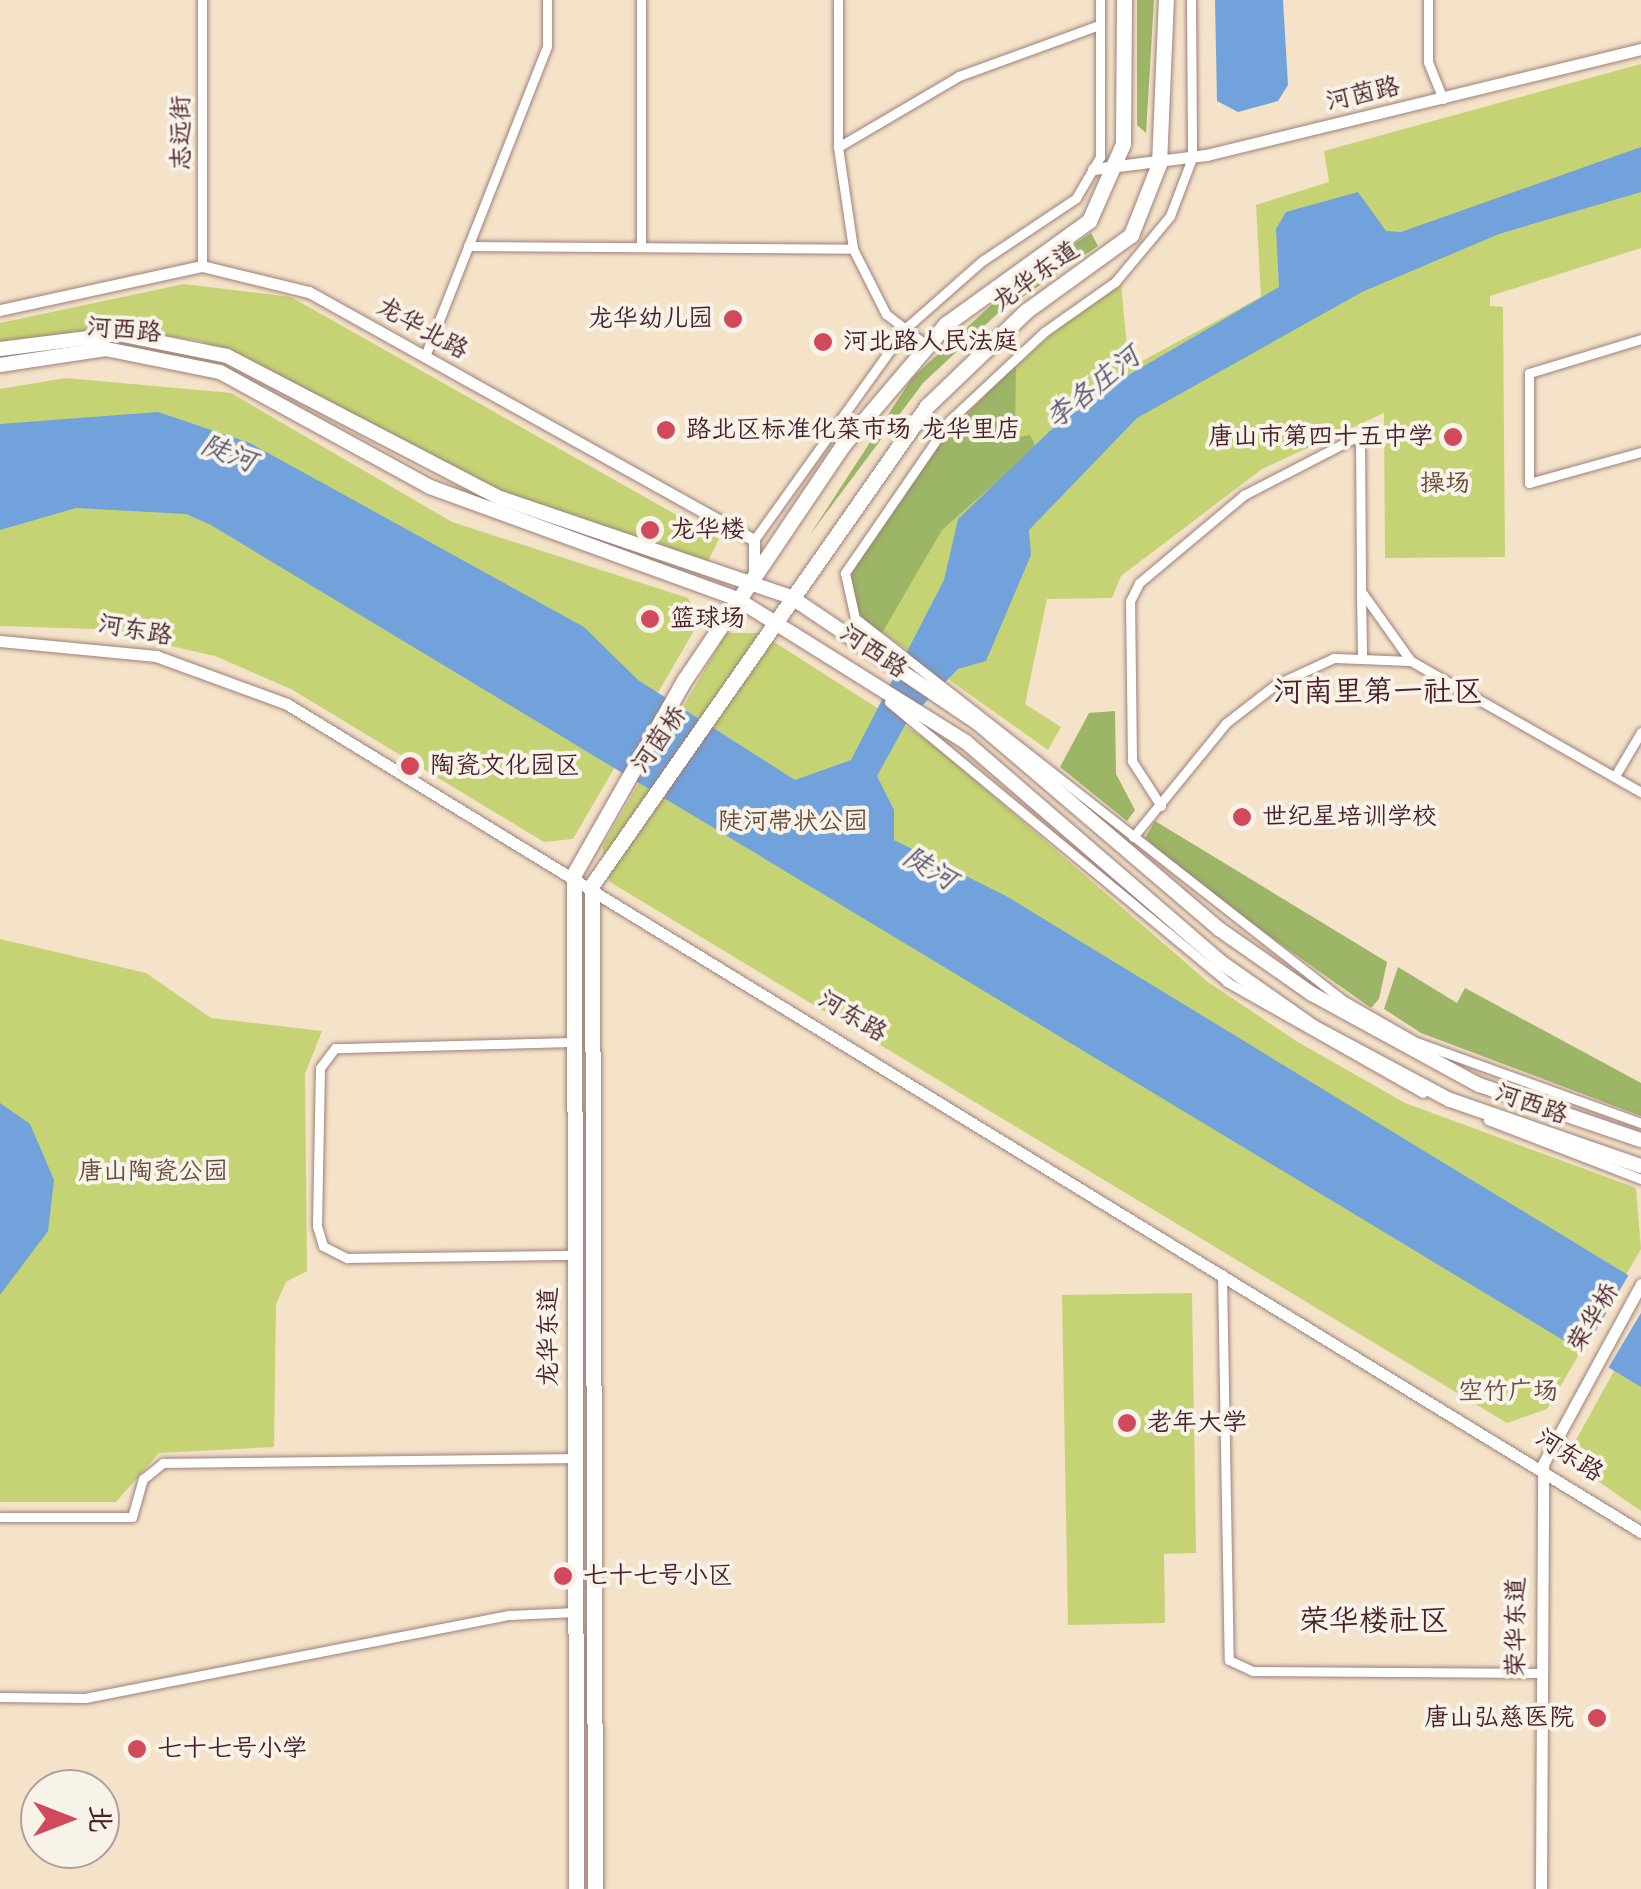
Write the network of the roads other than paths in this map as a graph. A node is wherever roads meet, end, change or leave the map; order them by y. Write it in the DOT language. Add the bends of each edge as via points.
graph roads {
  1 [pos="202,0"];
  2 [pos="546,0"];
  3 [pos="641,0"];
  4 [pos="838,0"];
  5 [pos="1100,0"];
  6 [pos="1124,0"];
  7 [pos="1166,0"];
  8 [pos="1191,0"];
  9 [pos="1428,0"];
  10 [pos="1099,26"];
  11 [pos="1641,49"];
  12 [pos="1443,99"];
  13 [pos="838,147"];
  14 [pos="1192,158"];
  15 [pos="1159,164"];
  16 [pos="1117,168"];
  17 [pos="1093,169"];
  18 [pos="468,246"];
  19 [pos="642,248"];
  20 [pos="853,249"];
  21 [pos="202,266"];
  22 [pos="0,310"];
  23 [pos="906,328"];
  24 [pos="1641,339"];
  25 [pos="926,345"];
  26 [pos="0,349"];
  27 [pos="425,356"];
  28 [pos="0,365"];
  29 [pos="1641,452"];
  30 [pos="754,540"];
  31 [pos="754,582"];
  32 [pos="1360,591"];
  33 [pos="792,598"];
  34 [pos="737,599"];
  35 [pos="777,618"];
  36 [pos="0,641"];
  37 [pos="811,651"];
  38 [pos="1362,654"];
  39 [pos="1410,660"];
  40 [pos="685,679"];
  41 [pos="870,683"];
  42 [pos="721,696"];
  43 [pos="952,698"];
  44 [pos="934,726"];
  45 [pos="1641,732"];
  46 [pos="1615,776"];
  47 [pos="1641,792"];
  48 [pos="617,795"];
  49 [pos="1161,806"];
  50 [pos="1133,838"];
  51 [pos="574,874"];
  52 [pos="592,886"];
  53 [pos="572,1042"];
  54 [pos="1641,1123"];
  55 [pos="1641,1140"];
  56 [pos="1641,1166"];
  57 [pos="1641,1179"];
  58 [pos="574,1255"];
  59 [pos="1222,1270"];
  60 [pos="1641,1284"];
  61 [pos="1586,1374"];
  62 [pos="574,1458"];
  63 [pos="1544,1464"];
  64 [pos="0,1518"];
  65 [pos="1641,1532"];
  66 [pos="575,1612"];
  67 [pos="1540,1673"];
  68 [pos="0,1697"];
  69 [pos="576,1889"];
  70 [pos="595,1889"];
  71 [pos="1542,1889"];
  1 -- 21 [label="street, 志远街"];
  2 -- 18 [label="street" via="547,46"];
  3 -- 19 [label="street"];
  4 -- 13 [label="street"];
  5 -- 10 [label="street"];
  6 -- 16 [label="main road, 龙华东道"];
  7 -- 15 [label="main road, 龙华东道"];
  8 -- 14 [label="street"];
  9 -- 12 [label="street" via="1428,62"];
  10 -- 13 [label="street" via="959,76"];
  10 -- 17 [label="street" via="1102,117"];
  11 -- 12 [label="street, 河茵路"];
  12 -- 14 [label="street, 河茵路"];
  13 -- 20 [label="street"];
  14 -- 15 [label="street, 河茵路"];
  14 -- 43 [label="street" via="1170,216 1115,282 1006,364 892,496 845,573 855,618"];
  15 -- 16 [label="street, 河茵路"];
  15 -- 33 [label="main road, 龙华东道" via="1131,235 1026,311 927,406"];
  16 -- 17 [label="street, 河茵路"];
  16 -- 25 [label="main road, 龙华东道" via="1088,221"];
  17 -- 23 [label="street" via="1076,198 982,260"];
  18 -- 19 [label="street"];
  18 -- 27 [label="street"];
  19 -- 20 [label="street"];
  20 -- 23 [label="street" via="886,314"];
  21 -- 22 [label="street, 龙华北路"];
  21 -- 27 [label="street, 龙华北路" via="309,292"];
  23 -- 25 [label="street"];
  23 -- 30 [label="street"];
  24 -- 29 [label="street" via="1528,372 1529,483"];
  25 -- 31 [label="main road, 龙华东道" via="843,445"];
  26 -- 31 [label="main road, 河西路" via="118,334 227,356 500,498"];
  27 -- 30 [label="street, 龙华北路"];
  28 -- 34 [label="main road, 河西路" via="106,349 220,372 430,487"];
  30 -- 31 [label="street"];
  31 -- 33 [label="main road, 河西路"];
  31 -- 34 [label="main road, 龙华东道"];
  32 -- 38 [label="street"];
  32 -- 39 [label="street"];
  32 -- 49 [label="street" via="1360,435 1244,496 1139,583 1130,601 1132,761"];
  33 -- 35 [label="main road, 龙华东道"];
  33 -- 43 [label="main road, 河西路" via="880,660"];
  34 -- 35 [label="main road, 河西路"];
  34 -- 40 [label="main road, 龙华东道"];
  35 -- 41 [label="main road, 河西路"];
  35 -- 42 [label="main road, 龙华东道"];
  36 -- 51 [label="street, 河东路" via="156,656 250,687"];
  37 -- 41 [label="street"];
  38 -- 39 [label="street"];
  38 -- 49 [label="street" via="1334,658 1246,704"];
  39 -- 46 [label="street"];
  40 -- 48 [label="main road, 河茵桥"];
  41 -- 44 [label="main road, 河西路"];
  42 -- 52 [label="main road, 河茵桥"];
  43 -- 50 [label="street"];
  43 -- 55 [label="main road, 河西路" via="1219,929 1312,994 1479,1085"];
  44 -- 56 [label="main road, 河西路" via="1222,963 1313,1027 1450,1100"];
  44 -- 57 [label="street" via="1227,982 1415,1089"];
  45 -- 46 [label="street"];
  46 -- 47 [label="street"];
  48 -- 51 [label="main road, 龙华东道"];
  49 -- 50 [label="street"];
  50 -- 54 [label="street" via="1274,952 1416,1042"];
  51 -- 52 [label="street, 河东路"];
  51 -- 53 [label="main road, 龙华东道"];
  52 -- 59 [label="street, 河东路"];
  52 -- 70 [label="main road, 龙华东道"];
  53 -- 58 [label="main road, 龙华东道"];
  53 -- 58 [label="street" via="336,1048 320,1068 317,1226 322,1246 347,1258"];
  58 -- 62 [label="main road, 龙华东道"];
  59 -- 63 [label="street, 河东路"];
  59 -- 67 [label="street" via="1229,1660 1254,1671"];
  60 -- 61 [label="street, 荣华桥"];
  61 -- 63 [label="street, 荣华东道"];
  62 -- 64 [label="street" via="163,1464 144,1480 132,1518"];
  62 -- 66 [label="main road, 龙华东道"];
  63 -- 65 [label="street, 河东路"];
  63 -- 67 [label="street, 荣华东道"];
  66 -- 68 [label="street" via="510,1615 85,1698"];
  66 -- 69 [label="main road, 龙华东道"];
  67 -- 71 [label="street, 荣华东道"];
}
